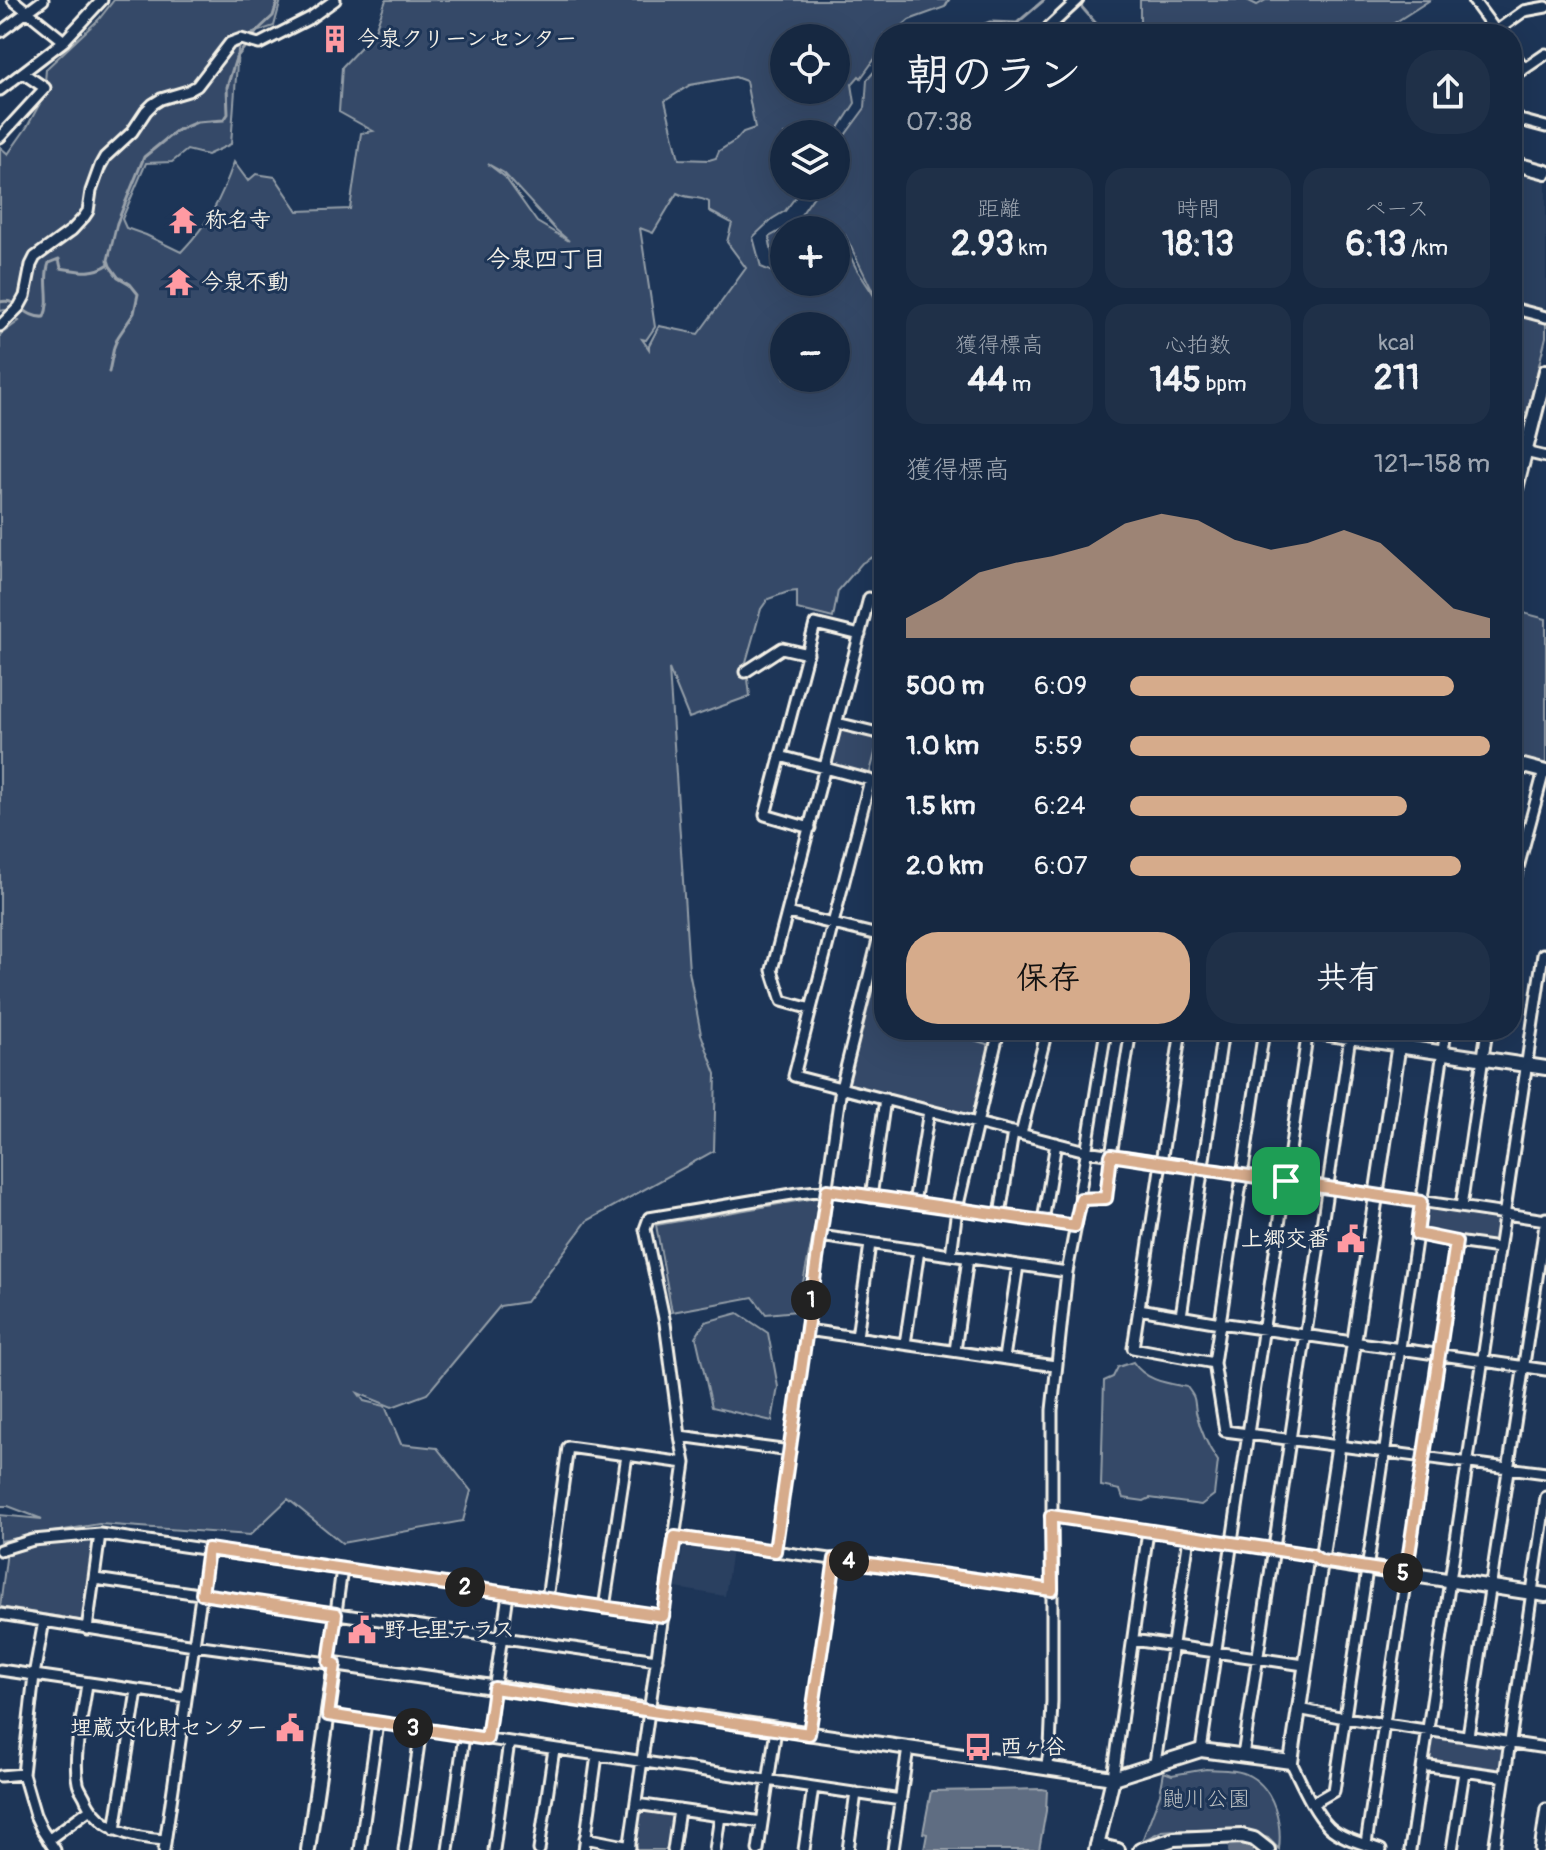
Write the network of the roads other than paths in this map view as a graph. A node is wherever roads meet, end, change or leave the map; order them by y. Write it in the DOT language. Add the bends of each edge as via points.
graph roads {
  1 [pos="13,0"];
  2 [pos="43,0"];
  3 [pos="102,0"];
  4 [pos="335,0"];
  5 [pos="1473,0"];
  6 [pos="1075,2"];
  7 [pos="1546,7"];
  8 [pos="27,12"];
  9 [pos="1052,24"];
  10 [pos="1489,24"];
  11 [pos="1507,24"];
  12 [pos="0,32"];
  13 [pos="64,41"];
  14 [pos="1546,54"];
  15 [pos="1522,65"];
  16 [pos="1524,68"];
  17 [pos="23,73"];
  18 [pos="0,90"];
  19 [pos="1522,121"];
  20 [pos="1546,127"];
  21 [pos="0,137"];
  22 [pos="1522,166"];
  23 [pos="1546,172"];
  24 [pos="1522,311"];
  25 [pos="1546,317"];
  26 [pos="0,326"];
  27 [pos="1546,371"];
  28 [pos="1522,441"];
  29 [pos="1522,451"];
  30 [pos="1546,457"];
  31 [pos="874,599"];
  32 [pos="860,635"];
  33 [pos="808,654"];
  34 [pos="745,672"];
  35 [pos="837,723"];
  36 [pos="874,732"];
  37 [pos="780,756"];
  38 [pos="1522,766"];
  39 [pos="826,767"];
  40 [pos="1545,772"];
  41 [pos="810,828"];
  42 [pos="1522,854"];
  43 [pos="788,913"];
  44 [pos="834,924"];
  45 [pos="874,934"];
  46 [pos="1546,955"];
  47 [pos="874,966"];
  48 [pos="811,1009"];
  49 [pos="997,1040"];
  50 [pos="1044,1040"];
  51 [pos="1104,1040"];
  52 [pos="1129,1040"];
  53 [pos="1179,1040"];
  54 [pos="1221,1040"];
  55 [pos="1262,1040"];
  56 [pos="1307,1040"];
  57 [pos="1349,1040"];
  58 [pos="1374,1040"];
  59 [pos="1399,1040"];
  60 [pos="1444,1040"];
  61 [pos="1485,1040"];
  62 [pos="1398,1046"];
  63 [pos="1442,1052"];
  64 [pos="1482,1058"];
  65 [pos="1527,1065"];
  66 [pos="1546,1068"];
  67 [pos="841,1088"];
  68 [pos="885,1099"];
  69 [pos="929,1111"];
  70 [pos="976,1123"];
  71 [pos="1017,1133"];
  72 [pos="1056,1143"];
  73 [pos="1086,1151"];
  74 [pos="1111,1155"];
  75 [pos="1161,1163"];
  76 [pos="1202,1169"];
  77 [pos="1242,1175"];
  78 [pos="1286,1181"];
  79 [pos="1327,1188"];
  80 [pos="827,1190"];
  81 [pos="1376,1195"];
  82 [pos="871,1197"];
  83 [pos="1081,1199"];
  84 [pos="1421,1202"];
  85 [pos="914,1203"];
  86 [pos="1461,1207"];
  87 [pos="957,1209"];
  88 [pos="1505,1214"];
  89 [pos="1000,1215"];
  90 [pos="1546,1219"];
  91 [pos="1043,1221"];
  92 [pos="1075,1226"];
  93 [pos="1417,1234"];
  94 [pos="820,1236"];
  95 [pos="1456,1242"];
  96 [pos="870,1244"];
  97 [pos="1499,1248"];
  98 [pos="919,1250"];
  99 [pos="951,1255"];
  100 [pos="968,1258"];
  101 [pos="1018,1265"];
  102 [pos="1067,1272"];
  103 [pos="1139,1309"];
  104 [pos="1181,1316"];
  105 [pos="1220,1323"];
  106 [pos="1264,1328"];
  107 [pos="807,1330"];
  108 [pos="1305,1334"];
  109 [pos="857,1337"];
  110 [pos="1354,1342"];
  111 [pos="905,1344"];
  112 [pos="1399,1348"];
  113 [pos="955,1351"];
  114 [pos="1439,1353"];
  115 [pos="1004,1358"];
  116 [pos="1482,1361"];
  117 [pos="1214,1363"];
  118 [pos="1055,1366"];
  119 [pos="1523,1367"];
  120 [pos="1546,1370"];
  121 [pos="1248,1434"];
  122 [pos="680,1436"];
  123 [pos="1290,1440"];
  124 [pos="1338,1447"];
  125 [pos="790,1451"];
  126 [pos="1384,1453"];
  127 [pos="627,1455"];
  128 [pos="1423,1458"];
  129 [pos="685,1463"];
  130 [pos="1468,1463"];
  131 [pos="1509,1469"];
  132 [pos="1546,1473"];
  133 [pos="1546,1497"];
  134 [pos="1051,1516"];
  135 [pos="1148,1531"];
  136 [pos="100,1534"];
  137 [pos="675,1537"];
  138 [pos="1189,1537"];
  139 [pos="1232,1544"];
  140 [pos="208,1549"];
  141 [pos="1274,1550"];
  142 [pos="0,1551"];
  143 [pos="775,1551"];
  144 [pos="835,1559"];
  145 [pos="1321,1561"];
  146 [pos="1366,1568"];
  147 [pos="342,1569"];
  148 [pos="1406,1574"];
  149 [pos="95,1579"];
  150 [pos="1450,1580"];
  151 [pos="1491,1586"];
  152 [pos="1052,1590"];
  153 [pos="1532,1592"];
  154 [pos="202,1594"];
  155 [pos="508,1594"];
  156 [pos="1546,1595"];
  157 [pos="547,1599"];
  158 [pos="604,1608"];
  159 [pos="0,1614"];
  160 [pos="336,1614"];
  161 [pos="663,1616"];
  162 [pos="44,1621"];
  163 [pos="87,1629"];
  164 [pos="501,1637"];
  165 [pos="1133,1640"];
  166 [pos="194,1645"];
  167 [pos="1172,1645"];
  168 [pos="1216,1652"];
  169 [pos="1257,1658"];
  170 [pos="657,1660"];
  171 [pos="332,1663"];
  172 [pos="1304,1665"];
  173 [pos="0,1670"];
  174 [pos="34,1675"];
  175 [pos="87,1683"];
  176 [pos="494,1688"];
  177 [pos="137,1691"];
  178 [pos="186,1697"];
  179 [pos="1298,1709"];
  180 [pos="649,1710"];
  181 [pos="328,1715"];
  182 [pos="1345,1718"];
  183 [pos="378,1723"];
  184 [pos="1385,1724"];
  185 [pos="421,1729"];
  186 [pos="776,1729"];
  187 [pos="1428,1730"];
  188 [pos="809,1734"];
  189 [pos="464,1736"];
  190 [pos="1468,1736"];
  191 [pos="487,1739"];
  192 [pos="509,1742"];
  193 [pos="1510,1743"];
  194 [pos="908,1748"];
  195 [pos="1546,1748"];
  196 [pos="554,1749"];
  197 [pos="1201,1750"];
  198 [pos="597,1755"];
  199 [pos="1243,1756"];
  200 [pos="642,1762"];
  201 [pos="1291,1762"];
  202 [pos="1155,1763"];
  203 [pos="1423,1765"];
  204 [pos="1046,1769"];
  205 [pos="1464,1772"];
  206 [pos="23,1774"];
  207 [pos="0,1776"];
  208 [pos="1505,1777"];
  209 [pos="1113,1778"];
  210 [pos="768,1780"];
  211 [pos="813,1787"];
  212 [pos="856,1793"];
  213 [pos="901,1800"];
  214 [pos="1313,1803"];
  215 [pos="636,1804"];
  216 [pos="90,1809"];
  217 [pos="1546,1809"];
  218 [pos="679,1810"];
  219 [pos="720,1816"];
  220 [pos="762,1822"];
  221 [pos="115,1830"];
  222 [pos="585,1838"];
  223 [pos="48,1840"];
  224 [pos="1366,1844"];
  225 [pos="164,1845"];
  226 [pos="1097,1847"];
  227 [pos="629,1848"];
  228 [pos="55,1850"];
  229 [pos="308,1850"];
  230 [pos="360,1850"];
  231 [pos="404,1850"];
  232 [pos="448,1850"];
  233 [pos="494,1850"];
  234 [pos="539,1850"];
  235 [pos="584,1850"];
  236 [pos="673,1850"];
  237 [pos="715,1850"];
  238 [pos="758,1850"];
  239 [pos="804,1850"];
  240 [pos="848,1850"];
  241 [pos="893,1850"];
  242 [pos="1118,1850"];
  243 [pos="1140,1850"];
  244 [pos="1268,1850"];
  245 [pos="1381,1850"];
  246 [pos="1410,1850"];
  247 [pos="1452,1850"];
  248 [pos="1494,1850"];
  249 [pos="1540,1850"];
  1 -- 8 [label="street"];
  2 -- 8 [label="street"];
  3 -- 13 [label="street"];
  4 -- 26 [label="street" via="259,44 235,39 197,86 153,104 105,157 84,217 35,257 25,296"];
  5 -- 10 [label="street"];
  6 -- 9 [label="street"];
  7 -- 11 [label="street" via="1524,11"];
  8 -- 12 [label="street"];
  8 -- 13 [label="street"];
  13 -- 17 [label="street"];
  14 -- 16 [label="street"];
  15 -- 16 [label="street"];
  17 -- 18 [label="street"];
  17 -- 21 [label="street" via="45,88"];
  19 -- 20 [label="street"];
  22 -- 23 [label="street"];
  24 -- 25 [label="street"];
  27 -- 28 [label="street"];
  29 -- 30 [label="street"];
  31 -- 32 [label="street" via="869,598"];
  32 -- 33 [label="street" via="815,624"];
  32 -- 35 [label="street"];
  33 -- 34 [label="street" via="782,648"];
  33 -- 37 [label="street"];
  35 -- 36 [label="street"];
  35 -- 39 [label="street"];
  37 -- 39 [label="street"];
  37 -- 41 [label="street" via="765,815"];
  38 -- 40 [label="street"];
  39 -- 41 [label="street"];
  39 -- 44 [label="street" via="870,780"];
  40 -- 42 [label="street"];
  41 -- 43 [label="street"];
  43 -- 44 [label="street"];
  43 -- 48 [label="street" via="772,970 782,1001"];
  44 -- 45 [label="street"];
  44 -- 48 [label="street"];
  46 -- 65 [label="street"];
  47 -- 67 [label="street"];
  48 -- 67 [label="street" via="794,1076"];
  49 -- 70 [label="street"];
  50 -- 71 [label="street"];
  51 -- 73 [label="street"];
  52 -- 74 [label="street"];
  53 -- 75 [label="street"];
  54 -- 76 [label="street"];
  55 -- 77 [label="street"];
  56 -- 78 [label="street"];
  57 -- 79 [label="street"];
  58 -- 62 [label="street"];
  59 -- 62 [label="street"];
  60 -- 63 [label="street"];
  61 -- 64 [label="street"];
  62 -- 63 [label="street"];
  62 -- 81 [label="street"];
  63 -- 64 [label="street"];
  63 -- 84 [label="street"];
  64 -- 65 [label="street"];
  64 -- 86 [label="street"];
  65 -- 66 [label="street"];
  65 -- 88 [label="street"];
  67 -- 68 [label="street"];
  67 -- 80 [label="street"];
  68 -- 69 [label="street"];
  68 -- 82 [label="street"];
  69 -- 70 [label="street"];
  69 -- 85 [label="street"];
  70 -- 71 [label="street"];
  70 -- 87 [label="street"];
  71 -- 72 [label="street"];
  71 -- 89 [label="street"];
  72 -- 73 [label="street"];
  72 -- 91 [label="street"];
  73 -- 74 [label="street"];
  73 -- 83 [label="street"];
  74 -- 75 [label="street"];
  74 -- 83 [label="street" via="1106,1198"];
  75 -- 76 [label="street"];
  75 -- 103 [label="street"];
  76 -- 77 [label="street"];
  76 -- 104 [label="street"];
  77 -- 78 [label="street"];
  77 -- 105 [label="street"];
  78 -- 79 [label="street"];
  78 -- 106 [label="street"];
  79 -- 81 [label="street"];
  79 -- 108 [label="street"];
  80 -- 82 [label="street"];
  80 -- 94 [label="street"];
  80 -- 122 [label="street" via="649,1218 645,1229 665,1323"];
  81 -- 84 [label="street"];
  81 -- 110 [label="street"];
  82 -- 85 [label="street"];
  83 -- 92 [label="street"];
  84 -- 86 [label="street"];
  84 -- 93 [label="street"];
  85 -- 87 [label="street"];
  86 -- 88 [label="street"];
  87 -- 89 [label="street"];
  87 -- 99 [label="street"];
  88 -- 90 [label="street"];
  88 -- 97 [label="street"];
  89 -- 91 [label="street"];
  90 -- 119 [label="street"];
  91 -- 92 [label="street"];
  92 -- 102 [label="street"];
  93 -- 95 [label="street"];
  93 -- 112 [label="street"];
  94 -- 96 [label="street"];
  94 -- 107 [label="street"];
  95 -- 97 [label="street"];
  95 -- 114 [label="street"];
  96 -- 98 [label="street"];
  96 -- 109 [label="street"];
  97 -- 116 [label="street"];
  98 -- 99 [label="street"];
  98 -- 111 [label="street"];
  99 -- 100 [label="street"];
  100 -- 101 [label="street"];
  100 -- 113 [label="street"];
  101 -- 102 [label="street"];
  101 -- 115 [label="street"];
  102 -- 118 [label="street"];
  103 -- 104 [label="street"];
  103 -- 117 [label="street" via="1133,1348"];
  104 -- 105 [label="street"];
  105 -- 106 [label="street"];
  105 -- 117 [label="street"];
  106 -- 108 [label="street"];
  106 -- 121 [label="street"];
  107 -- 109 [label="street"];
  107 -- 125 [label="street"];
  108 -- 110 [label="street"];
  108 -- 123 [label="street"];
  109 -- 111 [label="street"];
  110 -- 112 [label="street"];
  110 -- 124 [label="street"];
  111 -- 113 [label="street"];
  112 -- 114 [label="street"];
  112 -- 126 [label="street"];
  113 -- 115 [label="street"];
  114 -- 116 [label="street"];
  114 -- 128 [label="street"];
  115 -- 118 [label="street"];
  116 -- 119 [label="street"];
  116 -- 130 [label="street"];
  117 -- 121 [label="street" via="1225,1431"];
  118 -- 134 [label="street"];
  119 -- 120 [label="street"];
  119 -- 131 [label="street"];
  121 -- 123 [label="street"];
  121 -- 139 [label="street"];
  122 -- 125 [label="street"];
  122 -- 129 [label="street"];
  123 -- 124 [label="street"];
  123 -- 141 [label="street"];
  124 -- 126 [label="street"];
  124 -- 145 [label="street"];
  125 -- 143 [label="street"];
  126 -- 128 [label="street"];
  126 -- 146 [label="street"];
  127 -- 129 [label="street"];
  127 -- 157 [label="street" via="568,1447"];
  127 -- 158 [label="street"];
  128 -- 130 [label="street"];
  128 -- 148 [label="street"];
  129 -- 137 [label="street"];
  130 -- 131 [label="street"];
  130 -- 150 [label="street"];
  131 -- 132 [label="street"];
  131 -- 151 [label="street"];
  133 -- 153 [label="street"];
  134 -- 135 [label="street"];
  134 -- 152 [label="street"];
  135 -- 138 [label="street"];
  135 -- 165 [label="street"];
  136 -- 140 [label="street"];
  136 -- 142 [label="street" via="33,1540"];
  136 -- 149 [label="street"];
  137 -- 143 [label="street"];
  137 -- 161 [label="street"];
  138 -- 139 [label="street"];
  138 -- 167 [label="street"];
  139 -- 141 [label="street"];
  139 -- 168 [label="street"];
  140 -- 147 [label="street"];
  140 -- 154 [label="street"];
  141 -- 145 [label="street"];
  141 -- 169 [label="street"];
  143 -- 144 [label="street"];
  144 -- 152 [label="street"];
  144 -- 188 [label="street"];
  145 -- 146 [label="street"];
  145 -- 172 [label="street"];
  146 -- 148 [label="street"];
  146 -- 182 [label="street"];
  147 -- 155 [label="street"];
  147 -- 160 [label="street"];
  148 -- 150 [label="street"];
  148 -- 184 [label="street"];
  149 -- 154 [label="street"];
  149 -- 163 [label="street"];
  150 -- 151 [label="street"];
  150 -- 187 [label="street"];
  151 -- 153 [label="street"];
  151 -- 190 [label="street"];
  152 -- 204 [label="street"];
  153 -- 156 [label="street"];
  153 -- 193 [label="street"];
  154 -- 160 [label="street"];
  154 -- 166 [label="street"];
  155 -- 157 [label="street"];
  155 -- 164 [label="street"];
  157 -- 158 [label="street"];
  158 -- 161 [label="street"];
  159 -- 162 [label="street"];
  160 -- 164 [label="street"];
  160 -- 171 [label="street"];
  161 -- 170 [label="street"];
  162 -- 163 [label="street"];
  162 -- 174 [label="street"];
  163 -- 166 [label="street"];
  164 -- 170 [label="street"];
  164 -- 176 [label="street"];
  165 -- 167 [label="street"];
  165 -- 209 [label="street"];
  166 -- 171 [label="street"];
  166 -- 178 [label="street"];
  167 -- 168 [label="street"];
  167 -- 202 [label="street"];
  168 -- 169 [label="street"];
  168 -- 197 [label="street"];
  169 -- 172 [label="street"];
  169 -- 199 [label="street"];
  170 -- 180 [label="street"];
  171 -- 176 [label="street"];
  171 -- 181 [label="street"];
  172 -- 179 [label="street"];
  173 -- 174 [label="street"];
  174 -- 175 [label="street"];
  174 -- 206 [label="street"];
  175 -- 177 [label="street"];
  175 -- 216 [label="street" via="77,1762 78,1784"];
  176 -- 180 [label="street"];
  176 -- 191 [label="street"];
  177 -- 178 [label="street"];
  177 -- 221 [label="street"];
  178 -- 225 [label="street"];
  179 -- 182 [label="street"];
  179 -- 201 [label="street"];
  180 -- 186 [label="street"];
  180 -- 200 [label="street"];
  181 -- 183 [label="street"];
  181 -- 229 [label="street"];
  182 -- 184 [label="street"];
  182 -- 214 [label="street" via="1334,1791"];
  183 -- 185 [label="street"];
  183 -- 230 [label="street"];
  184 -- 187 [label="street"];
  184 -- 224 [label="street"];
  185 -- 189 [label="street"];
  185 -- 231 [label="street"];
  186 -- 188 [label="street"];
  186 -- 210 [label="street"];
  187 -- 190 [label="street"];
  187 -- 203 [label="street"];
  188 -- 194 [label="street"];
  189 -- 191 [label="street"];
  189 -- 232 [label="street"];
  190 -- 193 [label="street"];
  191 -- 192 [label="street"];
  192 -- 196 [label="street"];
  192 -- 233 [label="street"];
  193 -- 195 [label="street"];
  193 -- 208 [label="street"];
  194 -- 204 [label="street"];
  194 -- 213 [label="street"];
  196 -- 198 [label="street"];
  196 -- 234 [label="street"];
  197 -- 199 [label="street"];
  197 -- 202 [label="street"];
  198 -- 200 [label="street"];
  198 -- 222 [label="street"];
  199 -- 201 [label="street"];
  200 -- 210 [label="street"];
  200 -- 215 [label="street"];
  201 -- 214 [label="street"];
  202 -- 209 [label="street"];
  203 -- 205 [label="street"];
  203 -- 246 [label="street"];
  204 -- 209 [label="street"];
  205 -- 208 [label="street"];
  205 -- 247 [label="street"];
  206 -- 207 [label="street"];
  206 -- 223 [label="street"];
  208 -- 248 [label="street"];
  209 -- 226 [label="street"];
  210 -- 211 [label="street"];
  210 -- 220 [label="street"];
  211 -- 212 [label="street"];
  211 -- 239 [label="street"];
  212 -- 213 [label="street"];
  212 -- 240 [label="street"];
  213 -- 241 [label="street"];
  214 -- 224 [label="street" via="1330,1829"];
  215 -- 218 [label="street"];
  215 -- 227 [label="street"];
  216 -- 221 [label="street"];
  216 -- 223 [label="street"];
  217 -- 249 [label="street"];
  218 -- 219 [label="street"];
  218 -- 236 [label="street"];
  219 -- 220 [label="street"];
  219 -- 237 [label="street"];
  220 -- 238 [label="street"];
  221 -- 225 [label="street"];
  222 -- 227 [label="street"];
  222 -- 235 [label="street"];
  223 -- 228 [label="street"];
  224 -- 245 [label="street"];
  226 -- 242 [label="street"];
  243 -- 244 [label="street" via="1174,1839 1242,1836"];
}
